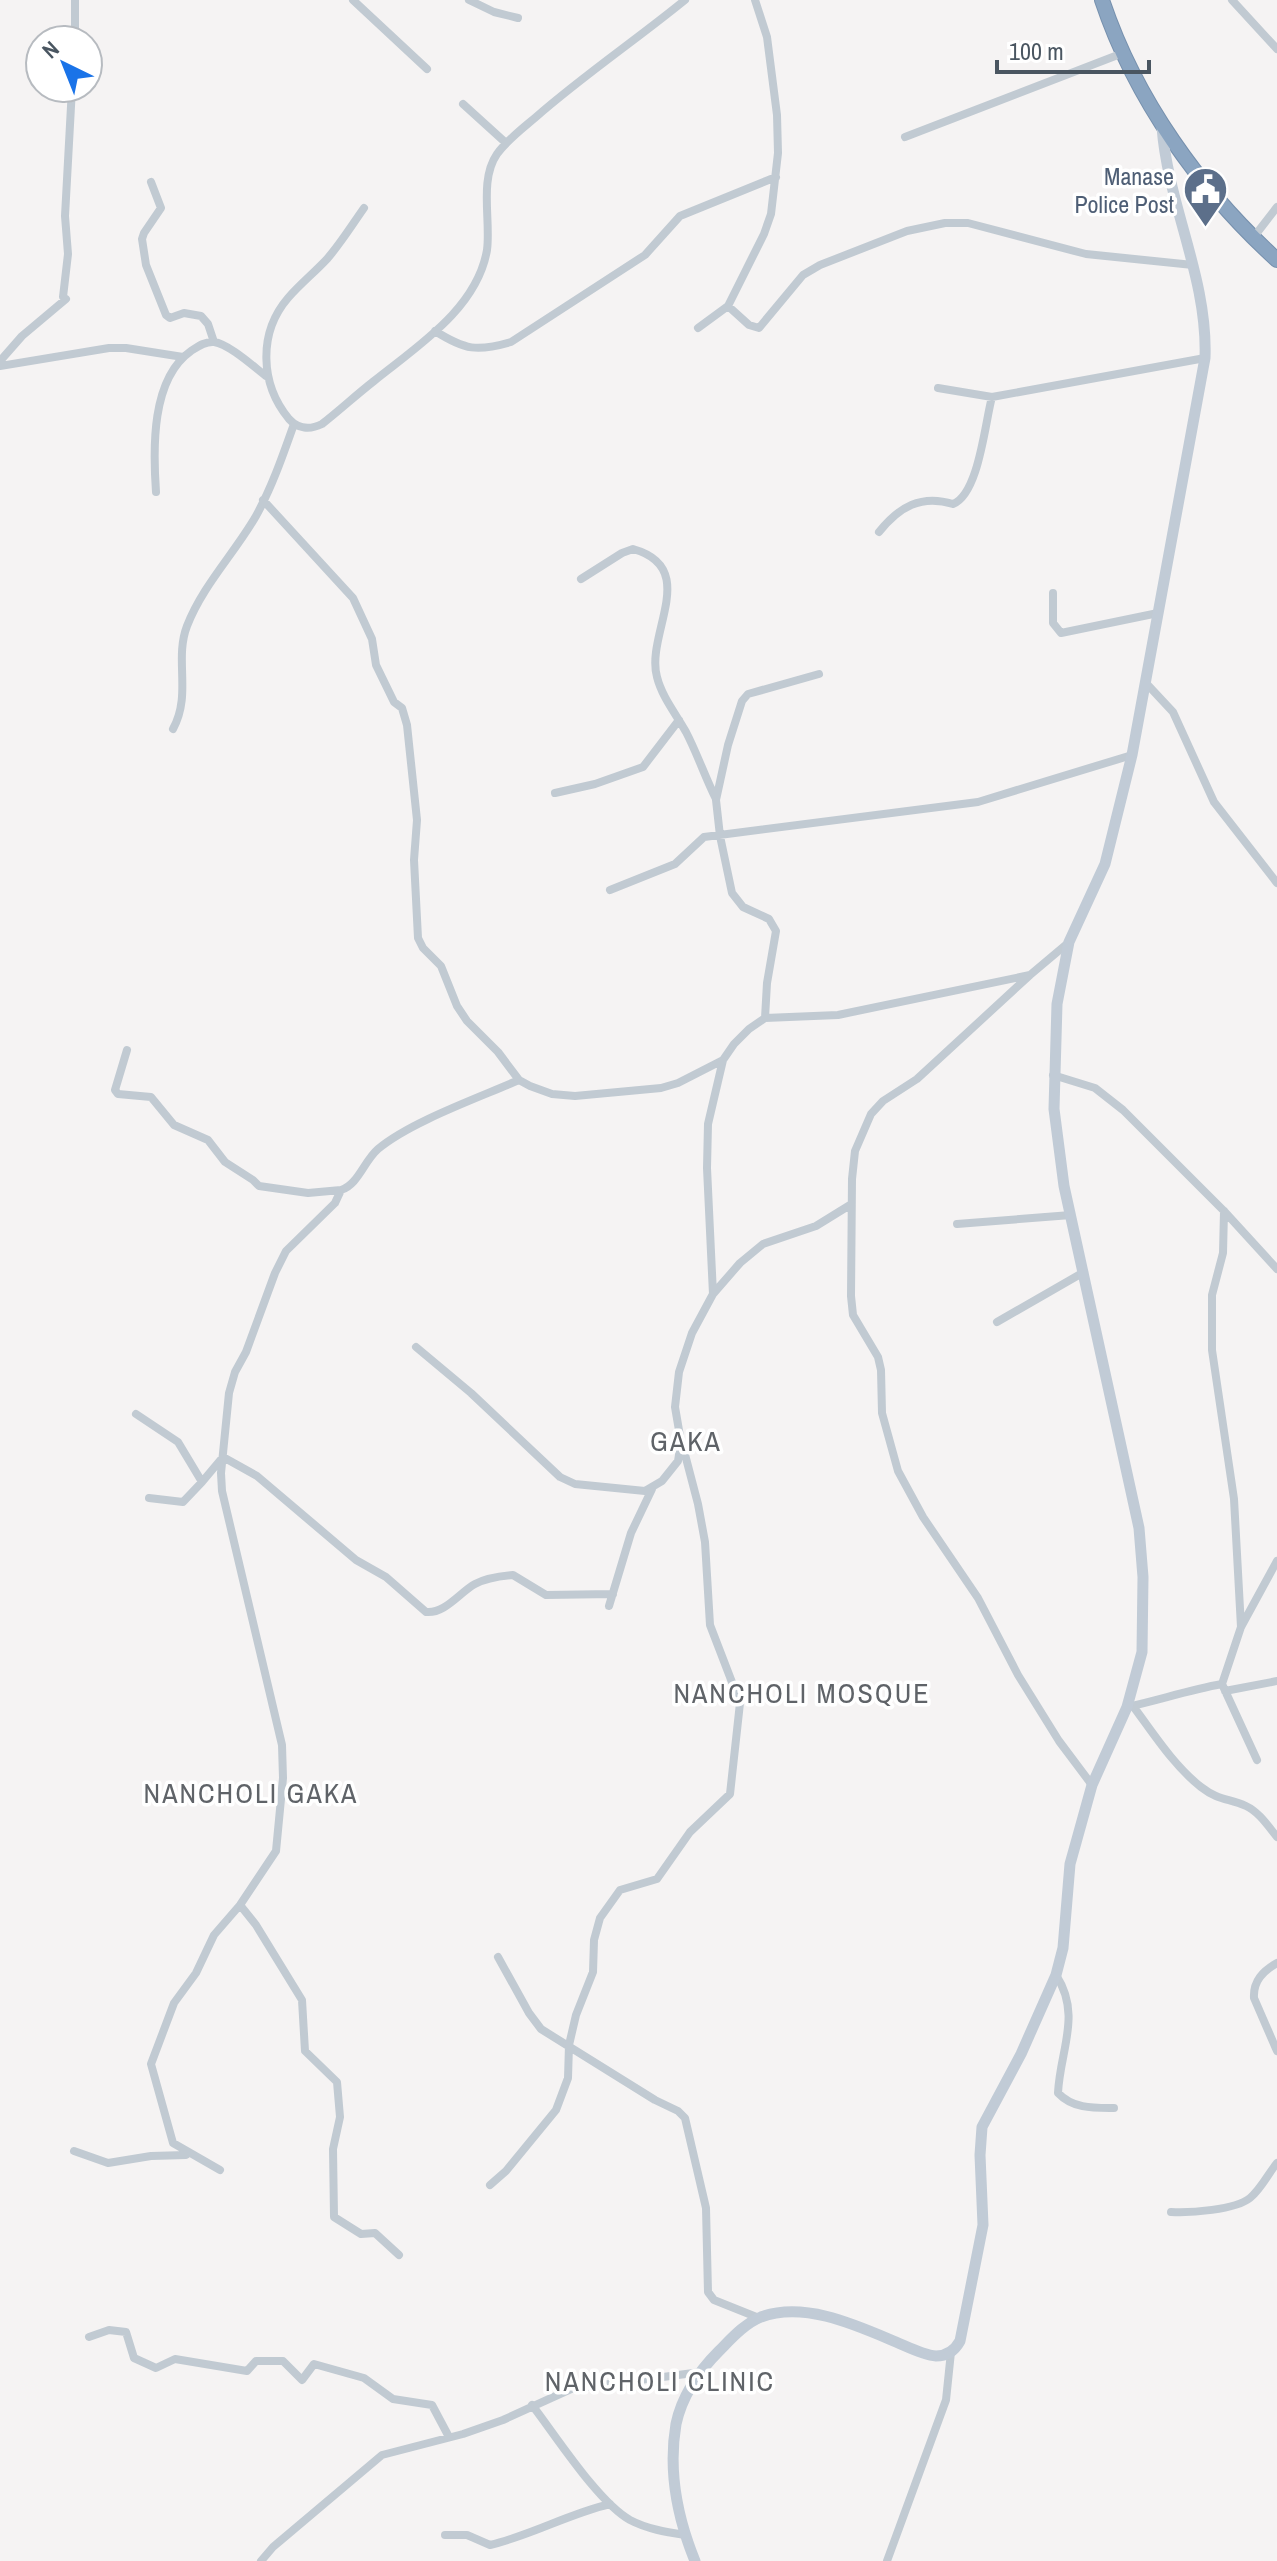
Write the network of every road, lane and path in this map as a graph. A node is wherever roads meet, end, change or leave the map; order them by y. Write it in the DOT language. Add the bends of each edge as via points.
graph roads {
  1 [pos="75,0"];
  2 [pos="353,0"];
  3 [pos="469,0"];
  4 [pos="685,0"];
  5 [pos="755,0"];
  6 [pos="1102,0"];
  7 [pos="1232,0"];
  8 [pos="518,18"];
  9 [pos="75,24"];
  10 [pos="1277,49"];
  11 [pos="1123,53"];
  12 [pos="427,69"];
  13 [pos="71,104"];
  14 [pos="463,104"];
  15 [pos="1162,124"];
  16 [pos="905,137"];
  17 [pos="506,143"];
  18 [pos="776,177"];
  19 [pos="151,182"];
  20 [pos="1277,207"];
  21 [pos="364,208"];
  22 [pos="1253,238"];
  23 [pos="1277,260"];
  24 [pos="1193,265"];
  25 [pos="728,306"];
  26 [pos="698,328"];
  27 [pos="435,331"];
  28 [pos="214,342"];
  29 [pos="183,357"];
  30 [pos="1205,358"];
  31 [pos="0,364"];
  32 [pos="266,376"];
  33 [pos="938,388"];
  34 [pos="992,397"];
  35 [pos="294,424"];
  36 [pos="156,492"];
  37 [pos="263,500"];
  38 [pos="879,532"];
  39 [pos="581,579"];
  40 [pos="1053,593"];
  41 [pos="1158,613"];
  42 [pos="819,674"];
  43 [pos="1145,682"];
  44 [pos="679,720"];
  45 [pos="173,729"];
  46 [pos="1132,755"];
  47 [pos="555,793"];
  48 [pos="716,800"];
  49 [pos="720,836"];
  50 [pos="1277,883"];
  51 [pos="610,890"];
  52 [pos="1069,942"];
  53 [pos="1030,975"];
  54 [pos="765,1018"];
  55 [pos="127,1050"];
  56 [pos="723,1060"];
  57 [pos="1053,1075"];
  58 [pos="519,1080"];
  59 [pos="341,1190"];
  60 [pos="850,1205"];
  61 [pos="1224,1211"];
  62 [pos="1071,1215"];
  63 [pos="957,1224"];
  64 [pos="1277,1269"];
  65 [pos="1084,1272"];
  66 [pos="713,1294"];
  67 [pos="997,1322"];
  68 [pos="416,1347"];
  69 [pos="136,1414"];
  70 [pos="681,1442"];
  71 [pos="223,1457"];
  72 [pos="202,1482"];
  73 [pos="652,1489"];
  74 [pos="149,1498"];
  75 [pos="1277,1561"];
  76 [pos="613,1594"];
  77 [pos="609,1606"];
  78 [pos="1241,1627"];
  79 [pos="1277,1681"];
  80 [pos="1224,1688"];
  81 [pos="1130,1707"];
  82 [pos="1257,1760"];
  83 [pos="1092,1785"];
  84 [pos="1277,1837"];
  85 [pos="240,1905"];
  86 [pos="498,1957"];
  87 [pos="1277,1963"];
  88 [pos="1056,1975"];
  89 [pos="569,2045"];
  90 [pos="1277,2051"];
  91 [pos="1114,2108"];
  92 [pos="74,2151"];
  93 [pos="190,2155"];
  94 [pos="1277,2163"];
  95 [pos="220,2170"];
  96 [pos="490,2185"];
  97 [pos="1171,2212"];
  98 [pos="399,2255"];
  99 [pos="759,2318"];
  100 [pos="89,2337"];
  101 [pos="951,2352"];
  102 [pos="701,2372"];
  103 [pos="532,2405"];
  104 [pos="449,2437"];
  105 [pos="610,2504"];
  106 [pos="445,2535"];
  107 [pos="685,2535"];
  108 [pos="261,2561"];
  109 [pos="695,2561"];
  110 [pos="887,2561"];
  1 -- 9 [label="street"];
  2 -- 12 [label="street"];
  3 -- 8 [label="street"];
  4 -- 17 [label="street"];
  5 -- 18 [label="street" via="772,70"];
  6 -- 11 [label="highway"];
  7 -- 10 [label="street"];
  11 -- 15 [label="highway"];
  11 -- 16 [label="street"];
  13 -- 31 [label="street" via="66,299 22,336"];
  14 -- 17 [label="street"];
  15 -- 22 [label="highway" via="1195,173"];
  15 -- 24 [label="street" via="1168,176"];
  17 -- 27 [label="street" via="489,171 482,270"];
  18 -- 25 [label="street" via="764,234"];
  18 -- 27 [label="street" via="680,216 645,255 511,342 468,349"];
  19 -- 28 [label="street" via="161,208 142,239 150,278 166,315 201,316"];
  20 -- 22 [label="street"];
  21 -- 32 [label="street" via="275,317"];
  22 -- 23 [label="highway"];
  24 -- 25 [label="street" via="1086,254 968,223 945,223 907,231 820,265 803,275 759,328"];
  24 -- 30 [label="street" via="1204,309"];
  25 -- 26 [label="street"];
  27 -- 35 [label="street" via="322,424"];
  28 -- 29 [label="street"];
  28 -- 32 [label="street"];
  29 -- 31 [label="street" via="109,348"];
  29 -- 36 [label="street" via="158,411"];
  30 -- 34 [label="street"];
  30 -- 41 [label="street"];
  32 -- 35 [label="street"];
  33 -- 34 [label="street"];
  34 -- 38 [label="street" via="964,496 953,504 913,503"];
  35 -- 37 [label="street"];
  37 -- 45 [label="street" via="201,594 187,628 181,646 182,702"];
  37 -- 58 [label="street" via="353,598 372,639 376,665 407,725 417,820 418,938 441,966 467,1021"];
  39 -- 44 [label="street" via="633,549 664,570 668,597 654,665"];
  40 -- 41 [label="street" via="1053,623 1061,633"];
  41 -- 43 [label="street"];
  42 -- 48 [label="street" via="748,694 742,701"];
  43 -- 46 [label="street"];
  43 -- 50 [label="street" via="1173,712 1214,802"];
  44 -- 47 [label="street" via="643,767"];
  44 -- 48 [label="street"];
  46 -- 49 [label="street" via="978,802"];
  46 -- 52 [label="street" via="1105,864"];
  48 -- 49 [label="street"];
  49 -- 51 [label="street" via="704,837 675,864"];
  49 -- 54 [label="street" via="737,902 769,919 776,931"];
  52 -- 53 [label="street"];
  52 -- 57 [label="street" via="1057,1004"];
  53 -- 54 [label="street" via="838,1015"];
  53 -- 60 [label="street" via="871,1114 855,1151"];
  54 -- 56 [label="street"];
  55 -- 59 [label="street" via="118,1094 151,1097 174,1125 208,1140 225,1162 259,1186 308,1193"];
  56 -- 58 [label="street" via="678,1083 633,1091 552,1094"];
  56 -- 66 [label="street" via="707,1141"];
  57 -- 61 [label="street" via="1095,1088 1123,1110"];
  57 -- 62 [label="street" via="1056,1136"];
  58 -- 59 [label="street" via="394,1138 374,1152 349,1188"];
  59 -- 71 [label="street" via="335,1203 286,1251 275,1273 232,1382"];
  60 -- 66 [label="street" via="816,1226 763,1244"];
  60 -- 83 [label="street" via="853,1315 878,1357 882,1413 898,1471 978,1598 1018,1675"];
  61 -- 64 [label="street"];
  61 -- 78 [label="street" via="1223,1253 1212,1295 1212,1350 1234,1499"];
  62 -- 63 [label="street"];
  62 -- 65 [label="street"];
  65 -- 67 [label="street"];
  65 -- 81 [label="street" via="1139,1528 1142,1652"];
  66 -- 70 [label="street" via="679,1372 675,1407"];
  68 -- 73 [label="street" via="560,1477 575,1484"];
  69 -- 72 [label="street" via="178,1442"];
  70 -- 73 [label="street" via="674,1470"];
  70 -- 89 [label="street" via="705,1542 710,1625 740,1703 730,1794 690,1832 657,1879 616,1893 596,1929 593,1972"];
  71 -- 72 [label="street"];
  71 -- 76 [label="street" via="257,1476 426,1612 443,1608 478,1582 513,1575 546,1595"];
  71 -- 85 [label="street" via="222,1491 284,1757 276,1851"];
  72 -- 74 [label="street" via="183,1502"];
  73 -- 76 [label="street" via="631,1533"];
  75 -- 78 [label="street"];
  76 -- 77 [label="street"];
  78 -- 80 [label="street"];
  79 -- 80 [label="street"];
  80 -- 81 [label="street" via="1178,1692"];
  80 -- 82 [label="street"];
  81 -- 83 [label="street"];
  81 -- 84 [label="street" via="1198,1786 1218,1799 1245,1805"];
  83 -- 88 [label="street" via="1070,1864"];
  85 -- 93 [label="street" via="214,1935 174,2003 151,2064 170,2140"];
  85 -- 98 [label="street" via="302,2000 305,2051 337,2082 334,2217 361,2234 375,2233"];
  86 -- 89 [label="street" via="537,2024"];
  87 -- 90 [label="street" via="1262,1974 1254,1990"];
  88 -- 91 [label="street" via="1066,1990 1070,2016 1058,2093 1081,2106"];
  88 -- 101 [label="street" via="982,2127 981,2243 960,2341"];
  89 -- 96 [label="street" via="568,2078 556,2110"];
  89 -- 99 [label="street" via="685,2118 706,2208 708,2292 714,2300"];
  92 -- 93 [label="street" via="108,2163"];
  93 -- 95 [label="street"];
  94 -- 97 [label="street" via="1245,2201"];
  99 -- 101 [label="street" via="810,2313 934,2356"];
  99 -- 102 [label="street" via="737,2333"];
  100 -- 104 [label="street" via="109,2330 126,2332 134,2358 156,2368 175,2359 247,2371 256,2361 283,2361 302,2380 314,2364 364,2378 393,2399 432,2405"];
  101 -- 110 [label="street" via="946,2400"];
  102 -- 103 [label="street" via="571,2389"];
  102 -- 107 [label="street" via="680,2409 676,2428 676,2504"];
  103 -- 104 [label="street"];
  103 -- 105 [label="street"];
  104 -- 108 [label="street" via="382,2455"];
  105 -- 106 [label="street" via="490,2545 467,2535"];
  105 -- 107 [label="street" via="632,2521"];
  107 -- 109 [label="street"];
}
